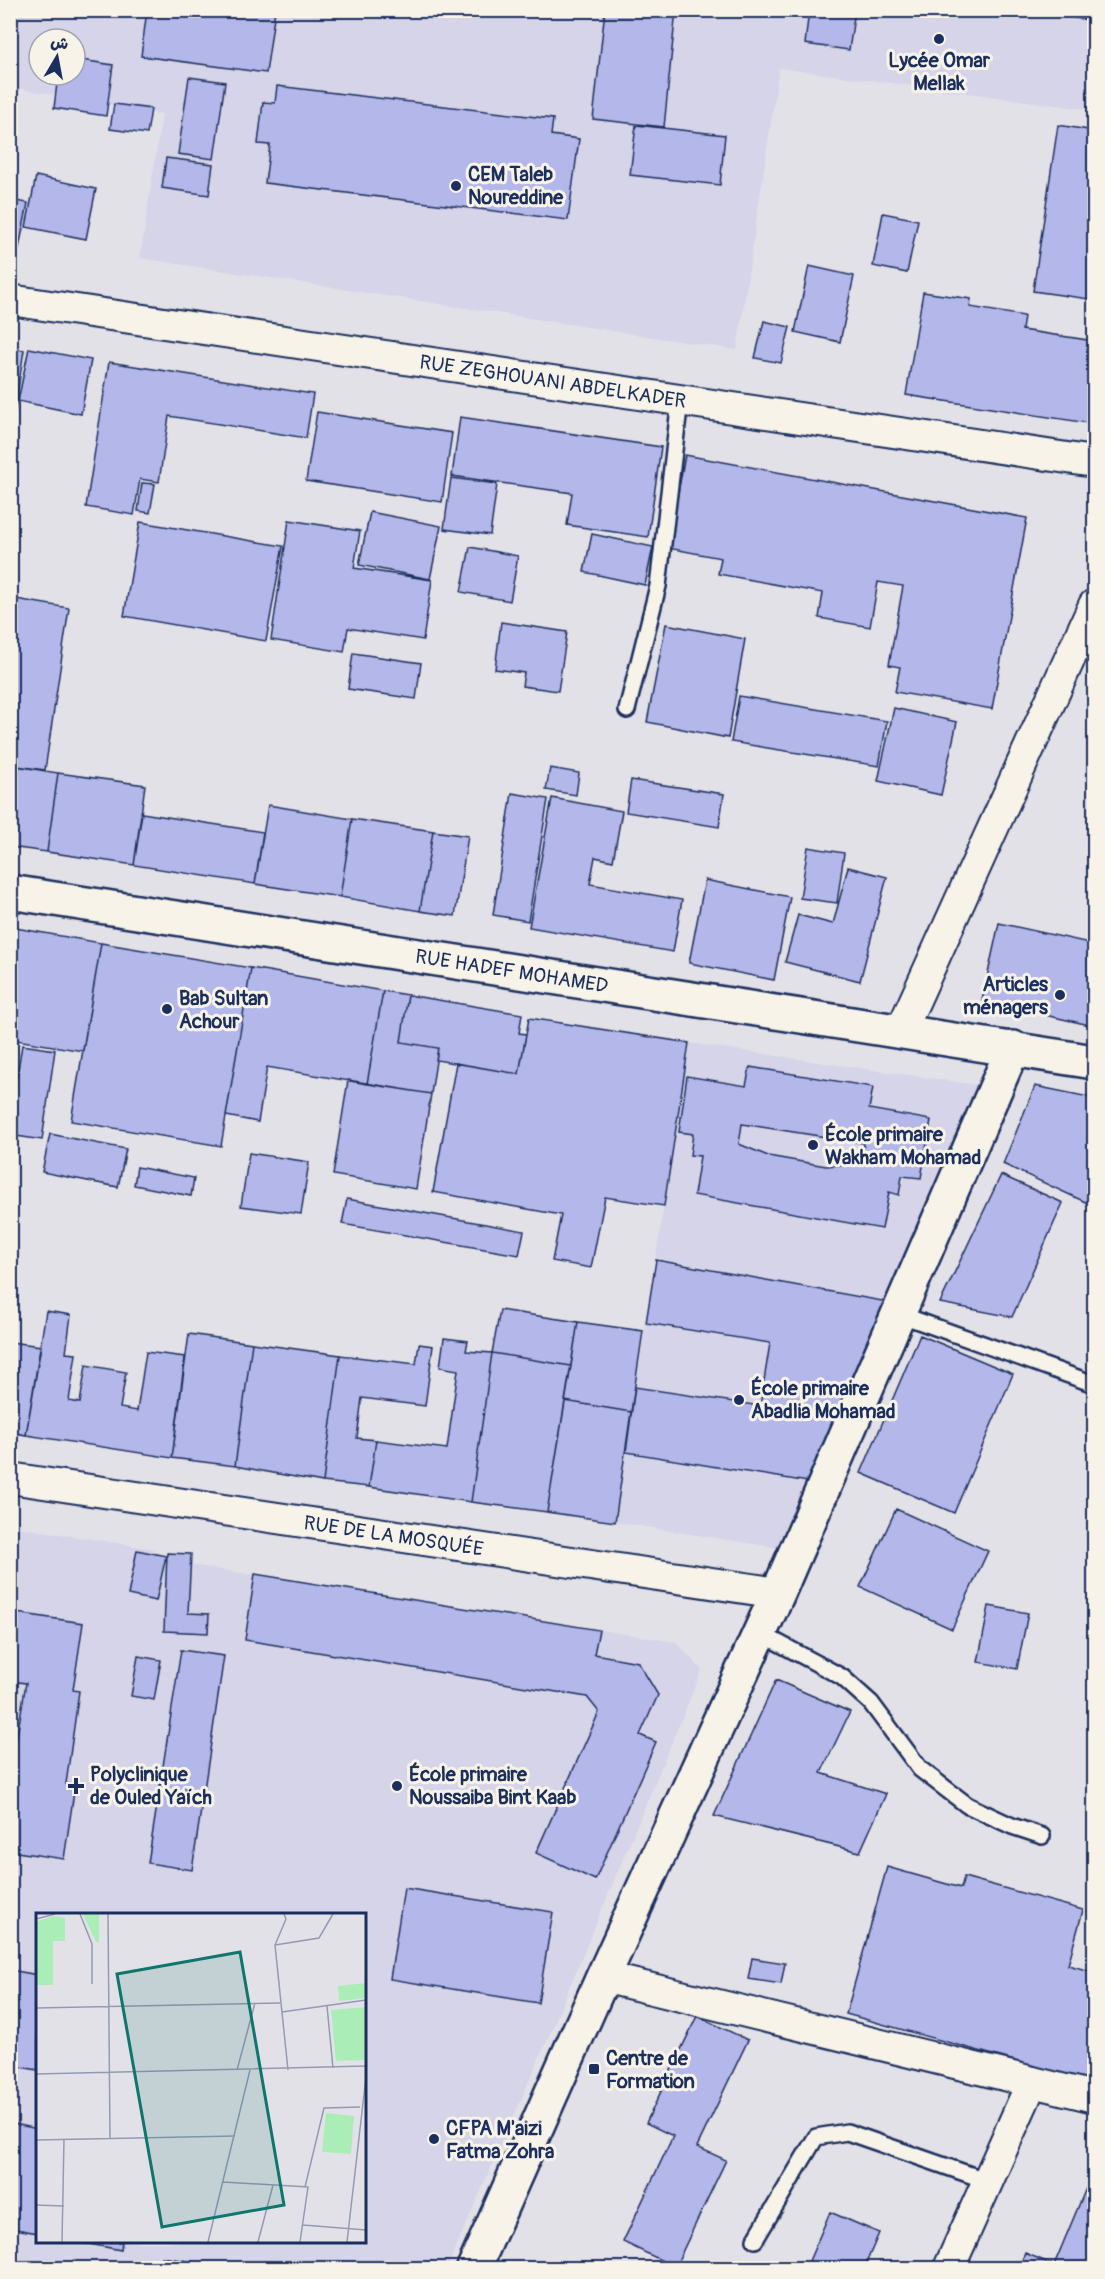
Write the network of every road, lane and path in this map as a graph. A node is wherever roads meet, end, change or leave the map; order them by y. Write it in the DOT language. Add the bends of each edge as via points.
graph roads {
  1 [pos="10,300"];
  2 [pos="680,400"];
  3 [pos="1095,462"];
  4 [pos="1095,605"];
  5 [pos="627,710"];
  6 [pos="10,892"];
  7 [pos="901,1030"];
  8 [pos="1014,1048"];
  9 [pos="1095,1062"];
  10 [pos="898,1314"];
  11 [pos="1095,1384"];
  12 [pos="10,1478"];
  13 [pos="778,1593"];
  14 [pos="760,1633"];
  15 [pos="1041,1836"];
  16 [pos="603,1977"];
  17 [pos="1032,2082"];
  18 [pos="1095,2097"];
  19 [pos="988,2181"];
  20 [pos="755,2241"];
  21 [pos="474,2268"];
  22 [pos="949,2268"];
  1 -- 2 [label="street, RUE ZEGHOUANI ABDELKADER"];
  2 -- 3 [label="street, RUE ZEGHOUANI ABDELKADER"];
  2 -- 5 [label="lane" via="658,586"];
  4 -- 7 [label="street"];
  6 -- 7 [label="street, RUE HADEF MOHAMED"];
  7 -- 8 [label="street, RUE HADEF MOHAMED"];
  8 -- 9 [label="street, RUE HADEF MOHAMED"];
  8 -- 10 [label="street"];
  10 -- 11 [label="lane"];
  10 -- 13 [label="street"];
  12 -- 13 [label="street, RUE DE LA MOSQUÉE"];
  13 -- 14 [label="street"];
  14 -- 15 [label="lane" via="842,1677 871,1703 920,1769 967,1805"];
  14 -- 16 [label="street"];
  16 -- 17 [label="street"];
  16 -- 21 [label="street"];
  17 -- 18 [label="street"];
  17 -- 19 [label="street"];
  19 -- 20 [label="lane" via="847,2132 816,2137"];
  19 -- 22 [label="street"];
}
